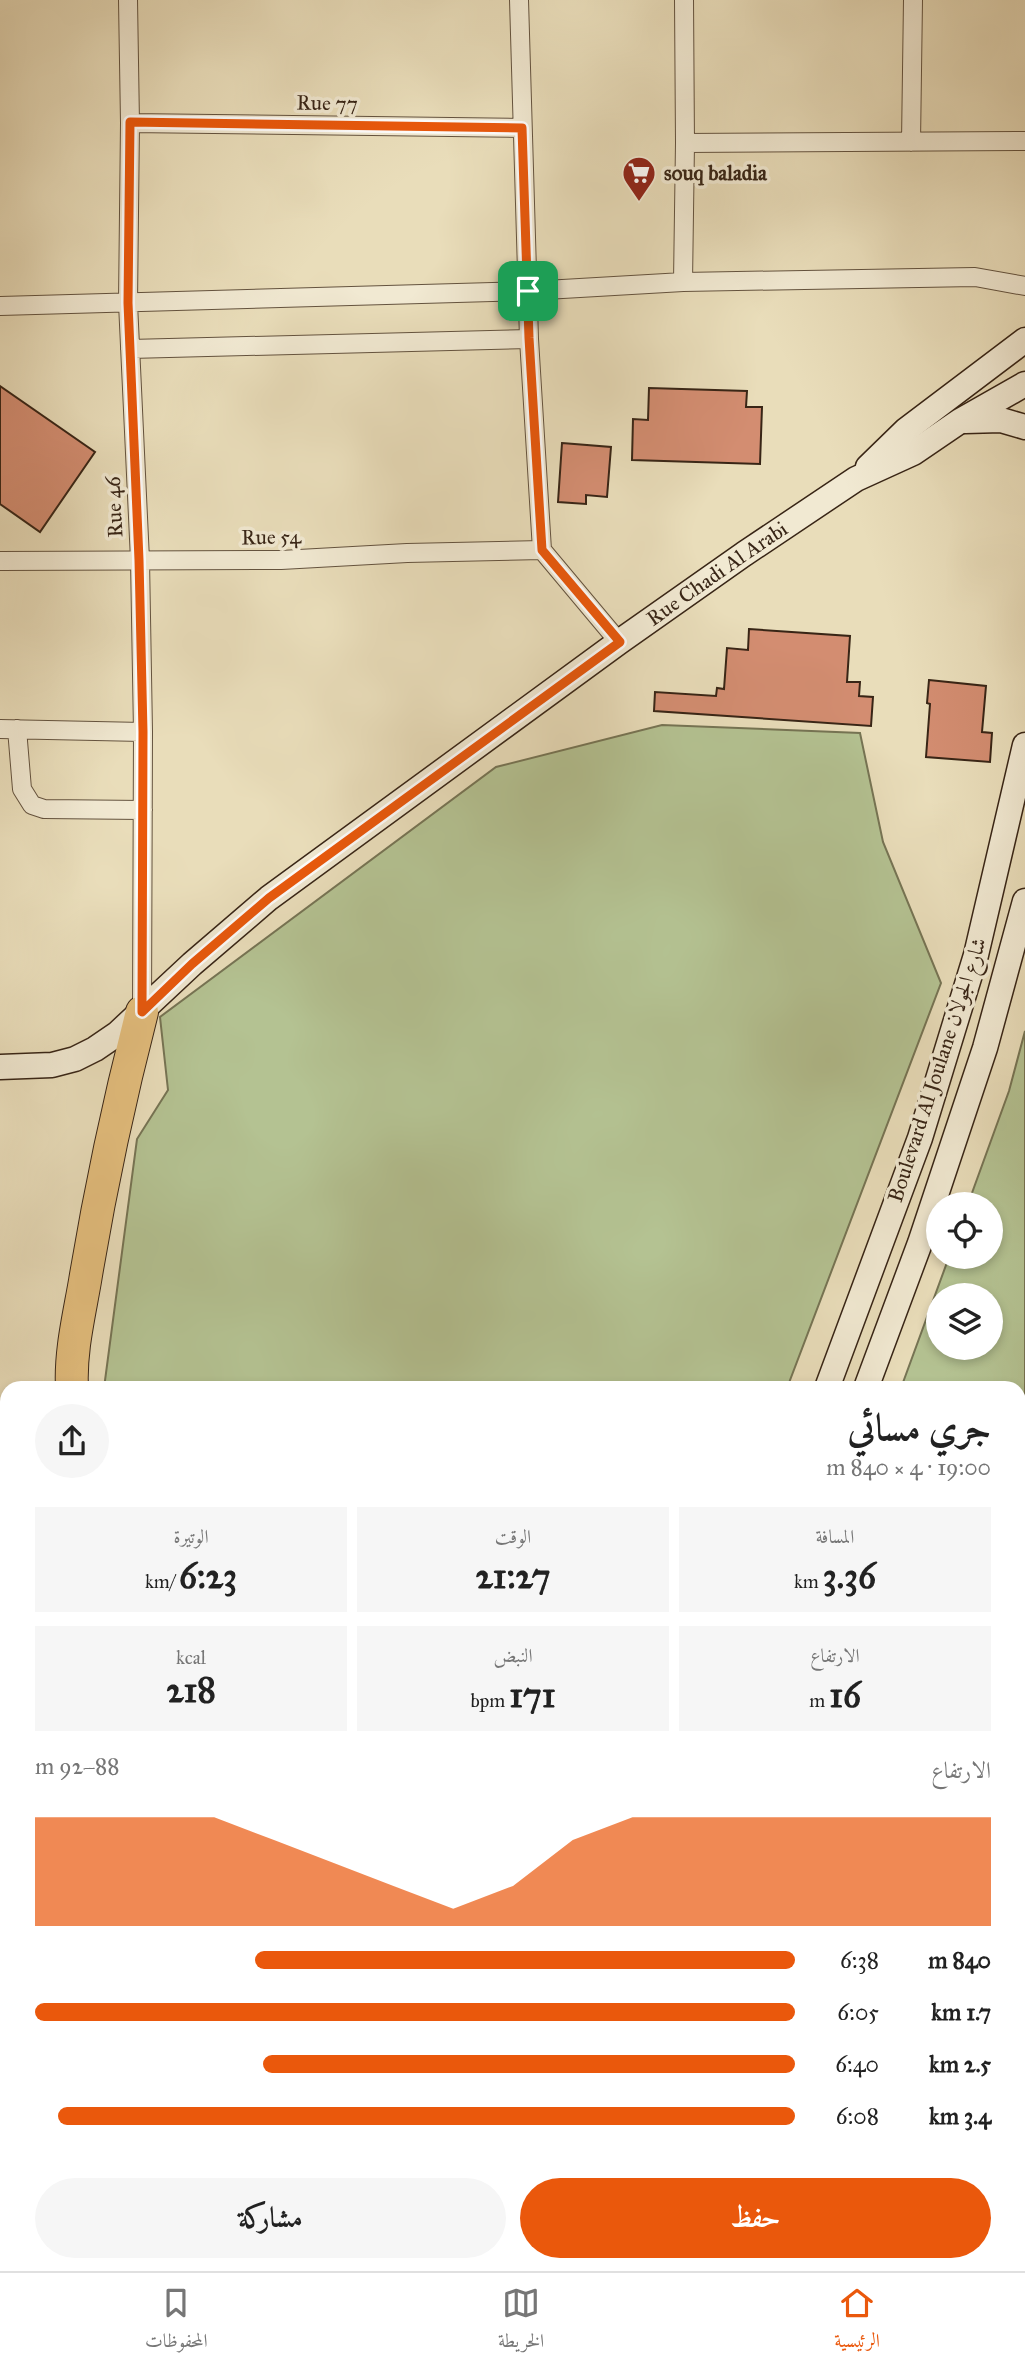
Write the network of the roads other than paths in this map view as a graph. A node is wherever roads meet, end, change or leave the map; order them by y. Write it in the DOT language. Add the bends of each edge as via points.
graph roads {
  1 [pos="128,0"];
  2 [pos="519,0"];
  3 [pos="684,0"];
  4 [pos="913,0"];
  5 [pos="130,122"];
  6 [pos="522,128"];
  7 [pos="1025,141"];
  8 [pos="911,142"];
  9 [pos="685,144"];
  10 [pos="683,282"];
  11 [pos="1025,286"];
  12 [pos="528,291"];
  13 [pos="128,303"];
  14 [pos="0,306"];
  15 [pos="529,338"];
  16 [pos="1025,340"];
  17 [pos="130,349"];
  18 [pos="1025,384"];
  19 [pos="960,421"];
  20 [pos="1025,427"];
  21 [pos="856,479"];
  22 [pos="542,550"];
  23 [pos="139,560"];
  24 [pos="0,561"];
  25 [pos="620,642"];
  26 [pos="8,729"];
  27 [pos="143,732"];
  28 [pos="1025,745"];
  29 [pos="143,810"];
  30 [pos="1024,913"];
  31 [pos="142,1012"];
  32 [pos="0,1067"];
  33 [pos="72,1381"];
  34 [pos="830,1381"];
  35 [pos="869,1381"];
  1 -- 5 [label="street, Rue 46"];
  2 -- 6 [label="street"];
  3 -- 9 [label="street"];
  4 -- 8 [label="street"];
  5 -- 6 [label="street, Rue 77"];
  5 -- 13 [label="street, Rue 46"];
  6 -- 12 [label="street"];
  7 -- 8 [label="street"];
  8 -- 9 [label="street"];
  9 -- 10 [label="street"];
  10 -- 11 [label="street" via="975,277"];
  10 -- 12 [label="street"];
  12 -- 13 [label="street"];
  12 -- 15 [label="street"];
  13 -- 14 [label="street"];
  13 -- 17 [label="street, Rue 46"];
  15 -- 17 [label="street"];
  15 -- 22 [label="street"];
  16 -- 21 [label="street, Rue Chadi Al Arabi" via="906,430"];
  17 -- 23 [label="street, Rue 46"];
  18 -- 19 [label="street, Rue Chadi Al Arabi"];
  19 -- 20 [label="street" via="1001,420"];
  19 -- 21 [label="street, Rue Chadi Al Arabi" via="913,453"];
  21 -- 25 [label="street, Rue Chadi Al Arabi"];
  22 -- 23 [label="street, Rue 54" via="281,561"];
  22 -- 25 [label="street"];
  23 -- 24 [label="street, Rue 54"];
  23 -- 27 [label="street, Rue 46"];
  25 -- 31 [label="street, Rue Chadi Al Arabi" via="269,898"];
  26 -- 27 [label="street"];
  26 -- 29 [label="street" via="22,789 32,805"];
  27 -- 29 [label="street, Rue 46"];
  28 -- 34 [label="street, Boulevard Al Joulane شارع الجولان" via="976,955 920,1138"];
  29 -- 31 [label="street, Rue 46"];
  30 -- 35 [label="street, Boulevard Al Joulane شارع الجولان" via="985,1048"];
  31 -- 32 [label="street, Rue Chadi Al Arabi" via="117,1034 75,1059 52,1065"];
  31 -- 33 [label="highway" via="117,1105"];
}
